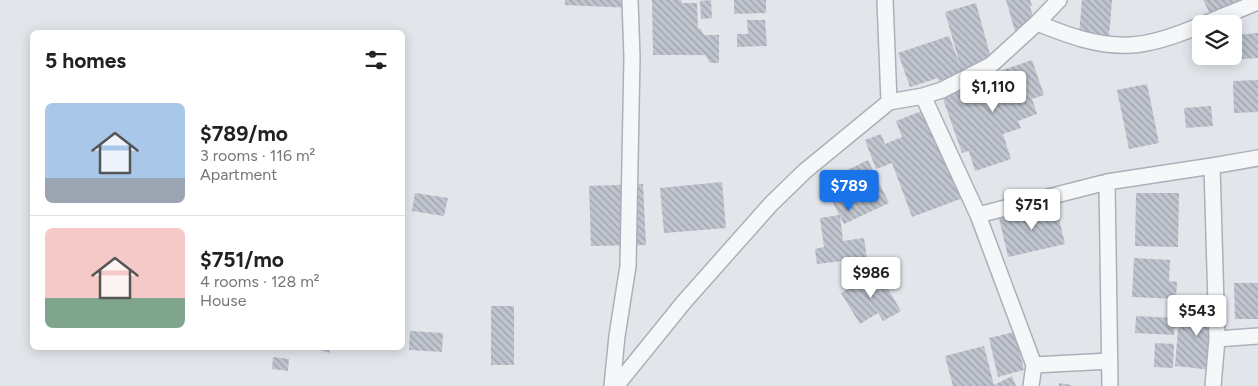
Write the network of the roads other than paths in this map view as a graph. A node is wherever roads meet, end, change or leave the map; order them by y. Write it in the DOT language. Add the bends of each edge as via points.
graph roads {
  1 [pos="630,0"];
  2 [pos="885,0"];
  3 [pos="1059,0"];
  4 [pos="1258,2"];
  5 [pos="1226,15"];
  6 [pos="1037,23"];
  7 [pos="1192,29"];
  8 [pos="923,96"];
  9 [pos="889,102"];
  10 [pos="1258,158"];
  11 [pos="1212,166"];
  12 [pos="1107,182"];
  13 [pos="978,214"];
  14 [pos="1258,336"];
  15 [pos="1217,339"];
  16 [pos="1110,361"];
  17 [pos="1034,365"];
  18 [pos="612,386"];
  19 [pos="616,386"];
  20 [pos="1031,386"];
  21 [pos="1110,386"];
  22 [pos="1213,386"];
  1 -- 18 [label="street" via="628,266"];
  2 -- 9 [label="street"];
  3 -- 6 [label="street"];
  4 -- 5 [label="street"];
  6 -- 7 [label="street" via="1076,38 1131,45 1175,36"];
  6 -- 8 [label="street" via="983,70"];
  8 -- 9 [label="street"];
  8 -- 13 [label="street"];
  9 -- 19 [label="street" via="805,171 771,204 684,302"];
  10 -- 11 [label="street"];
  11 -- 12 [label="street"];
  11 -- 15 [label="street"];
  12 -- 13 [label="street"];
  12 -- 16 [label="street"];
  13 -- 17 [label="street"];
  14 -- 15 [label="street"];
  15 -- 22 [label="street"];
  16 -- 17 [label="street"];
  16 -- 21 [label="street"];
  17 -- 20 [label="street"];
}
